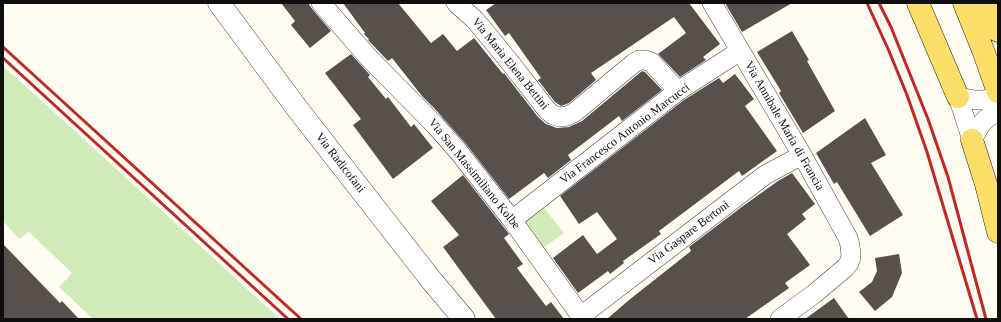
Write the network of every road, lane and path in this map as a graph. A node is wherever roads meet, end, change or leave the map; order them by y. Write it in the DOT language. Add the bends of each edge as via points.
graph roads {
  1 [pos="219,3"];
  2 [pos="321,3"];
  3 [pos="456,3"];
  4 [pos="712,3"];
  5 [pos="918,3"];
  6 [pos="964,3"];
  7 [pos="987,3"];
  8 [pos="998,31"];
  9 [pos="740,51"];
  10 [pos="678,91"];
  11 [pos="958,97"];
  12 [pos="994,103"];
  13 [pos="972,140"];
  14 [pos="802,155"];
  15 [pos="512,220"];
  16 [pos="998,232"];
  17 [pos="582,318"];
  18 [pos="464,319"];
  19 [pos="780,319"];
  1 -- 18 [label="street, Via Radicofani" via="318,134"];
  2 -- 15 [label="street, Via San Massimiliano Kolbe" via="369,58 447,138"];
  3 -- 10 [label="street, Via Maria Elena Bettini" via="486,32 553,115 560,117 575,112 639,60 651,62"];
  4 -- 9 [label="street, Via Annibale Maria di Francia"];
  5 -- 11 [label="main road"];
  6 -- 12 [label="main road" via="983,50"];
  7 -- 8 [label="main road"];
  9 -- 10 [label="street, Via Francesco Antonio Marcucci"];
  9 -- 14 [label="street, Via Annibale Maria di Francia"];
  10 -- 15 [label="street, Via Francesco Antonio Marcucci"];
  11 -- 12 [label="street"];
  11 -- 13 [label="street"];
  12 -- 13 [label="street"];
  13 -- 16 [label="main road"];
  14 -- 17 [label="street, Via Gaspare Bertoni" via="765,175"];
  14 -- 19 [label="street, Via Annibale Maria di Francia" via="848,238 851,257 841,272"];
  15 -- 17 [label="street, Via San Massimiliano Kolbe"];
}
